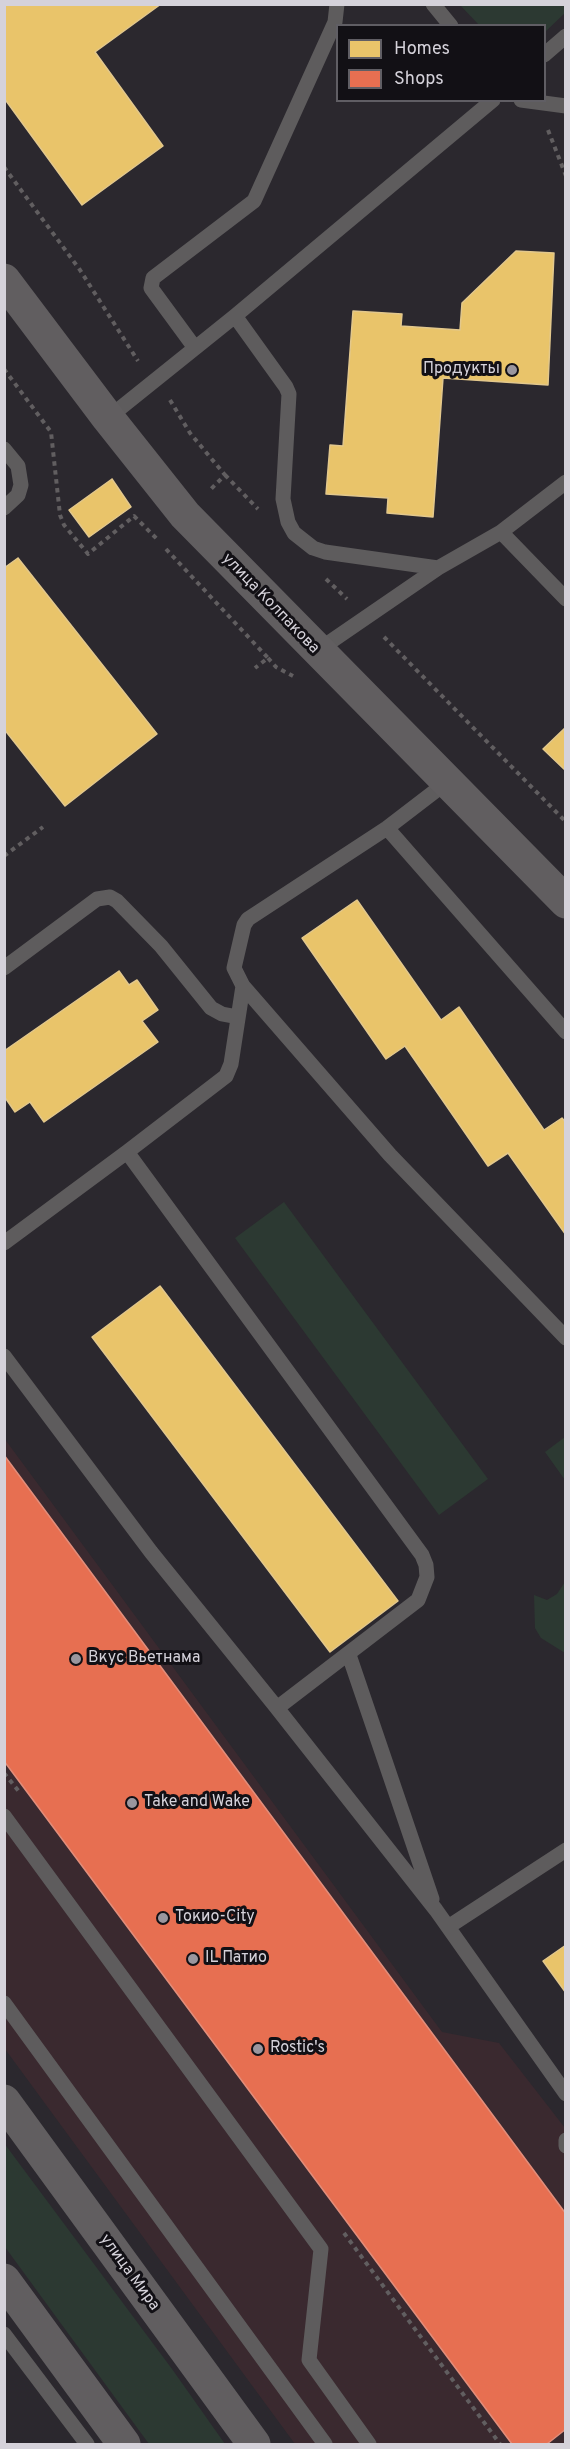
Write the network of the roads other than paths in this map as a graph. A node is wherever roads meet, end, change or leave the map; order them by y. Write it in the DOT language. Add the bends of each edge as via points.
graph roads {
  1 [pos="337,4"];
  2 [pos="433,4"];
  3 [pos="449,24"];
  4 [pos="566,36"];
  5 [pos="546,53"];
  6 [pos="491,102"];
  7 [pos="530,102"];
  8 [pos="566,106"];
  9 [pos="4,280"];
  10 [pos="235,316"];
  11 [pos="195,348"];
  12 [pos="108,418"];
  13 [pos="4,448"];
  14 [pos="566,482"];
  15 [pos="4,508"];
  16 [pos="501,532"];
  17 [pos="438,568"];
  18 [pos="566,599"];
  19 [pos="317,651"];
  20 [pos="447,782"];
  21 [pos="387,828"];
  22 [pos="566,902"];
  23 [pos="4,968"];
  24 [pos="243,986"];
  25 [pos="238,1017"];
  26 [pos="566,1032"];
  27 [pos="127,1152"];
  28 [pos="4,1243"];
  29 [pos="566,1338"];
  30 [pos="4,1356"];
  31 [pos="349,1655"];
  32 [pos="277,1708"];
  33 [pos="4,1816"];
  34 [pos="566,1850"];
  35 [pos="436,1910"];
  36 [pos="448,1927"];
  37 [pos="4,2003"];
  38 [pos="566,2094"];
  39 [pos="4,2101"];
  40 [pos="566,2140"];
  41 [pos="566,2146"];
  42 [pos="4,2280"];
  43 [pos="4,2334"];
  44 [pos="87,2445"];
  45 [pos="124,2445"];
  46 [pos="254,2445"];
  47 [pos="325,2445"];
  48 [pos="369,2445"];
  1 -- 11 [label="lane" via="335,22 254,201 153,278 151,288"];
  2 -- 3 [label="lane"];
  4 -- 5 [label="lane"];
  6 -- 10 [label="lane"];
  7 -- 8 [label="lane"];
  9 -- 12 [label="street, улица Колпакова"];
  10 -- 11 [label="lane"];
  10 -- 17 [label="lane" via="289,394 283,499 294,533 325,552"];
  11 -- 12 [label="lane"];
  12 -- 19 [label="street, улица Колпакова" via="185,515"];
  13 -- 15 [label="lane" via="18,466 21,485 18,495"];
  14 -- 16 [label="lane"];
  16 -- 17 [label="lane"];
  16 -- 18 [label="lane"];
  17 -- 19 [label="lane"];
  19 -- 20 [label="street, улица Колпакова"];
  20 -- 21 [label="lane"];
  20 -- 22 [label="street, улица Колпакова"];
  21 -- 24 [label="lane" via="248,919 234,959 236,975"];
  21 -- 26 [label="lane"];
  23 -- 25 [label="lane" via="97,899 110,897 161,946 211,1008"];
  24 -- 25 [label="lane"];
  24 -- 29 [label="lane" via="390,1155"];
  25 -- 27 [label="lane" via="226,1076"];
  27 -- 28 [label="lane"];
  27 -- 31 [label="lane" via="422,1555 427,1577 418,1599"];
  30 -- 32 [label="lane" via="151,1552"];
  31 -- 32 [label="lane"];
  31 -- 35 [label="lane"];
  32 -- 35 [label="lane"];
  33 -- 48 [label="lane" via="321,2249 309,2360"];
  34 -- 36 [label="lane"];
  35 -- 36 [label="lane"];
  36 -- 38 [label="lane"];
  37 -- 47 [label="lane"];
  39 -- 46 [label="street, улица Мира"];
  40 -- 41 [label="lane"];
  42 -- 45 [label="street"];
  43 -- 44 [label="lane"];
}
